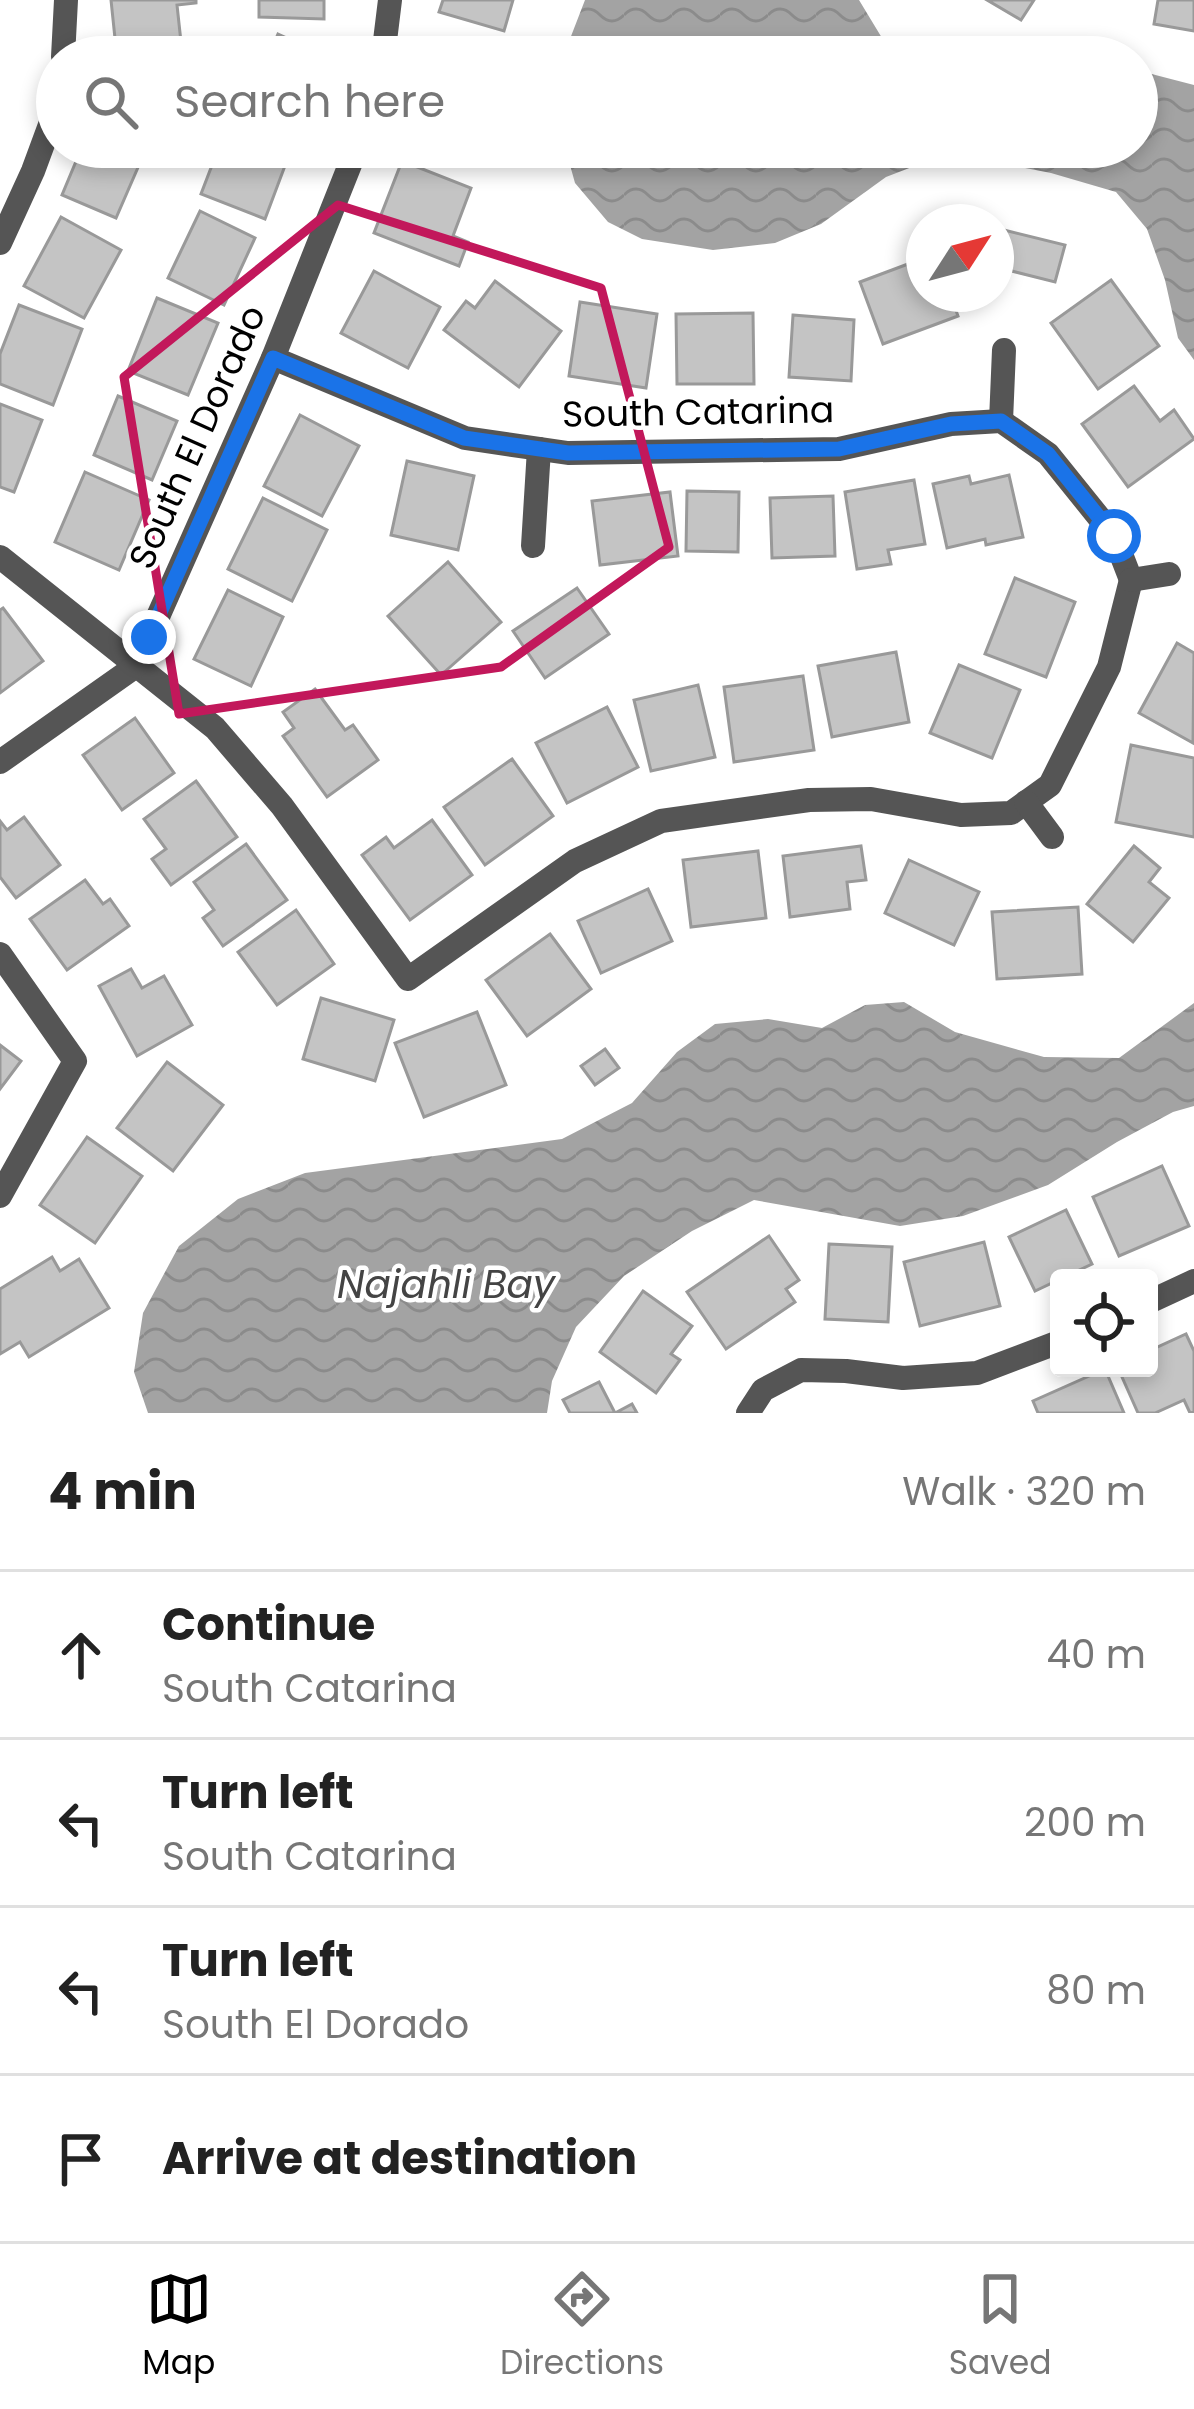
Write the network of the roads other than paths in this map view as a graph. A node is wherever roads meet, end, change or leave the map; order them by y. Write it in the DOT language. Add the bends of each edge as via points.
graph roads {
  1 [pos="66,0"];
  2 [pos="390,0"];
  3 [pos="64,36"];
  4 [pos="387,36"];
  5 [pos="36,157"];
  6 [pos="349,168"];
  7 [pos="0,244"];
  8 [pos="1004,350"];
  9 [pos="273,358"];
  10 [pos="1001,421"];
  11 [pos="539,448"];
  12 [pos="533,546"];
  13 [pos="0,557"];
  14 [pos="1169,574"];
  15 [pos="1131,580"];
  16 [pos="136,666"];
  17 [pos="0,762"];
  18 [pos="1026,802"];
  19 [pos="1052,837"];
  20 [pos="0,953"];
  21 [pos="0,1196"];
  22 [pos="1194,1281"];
  23 [pos="1158,1298"];
  24 [pos="1050,1345"];
  25 [pos="748,1413"];
  1 -- 3 [label="street"];
  2 -- 4 [label="street"];
  5 -- 7 [label="street"];
  6 -- 9 [label="street, South El Dorado"];
  8 -- 10 [label="street"];
  9 -- 11 [label="street, South Catarina" via="464,438"];
  9 -- 16 [label="street, South El Dorado"];
  10 -- 11 [label="street, South Catarina" via="839,449"];
  10 -- 15 [label="street" via="1048,454 1114,536"];
  11 -- 12 [label="street"];
  13 -- 16 [label="street"];
  14 -- 15 [label="street"];
  15 -- 18 [label="street" via="1109,667 1050,784"];
  16 -- 17 [label="street"];
  16 -- 18 [label="street" via="215,728 408,979 575,861 661,821 808,800 871,799 961,815 1011,813"];
  18 -- 19 [label="street"];
  20 -- 21 [label="street" via="75,1061"];
  22 -- 23 [label="street"];
  24 -- 25 [label="street" via="977,1373 903,1378 801,1370 763,1390"];
}
